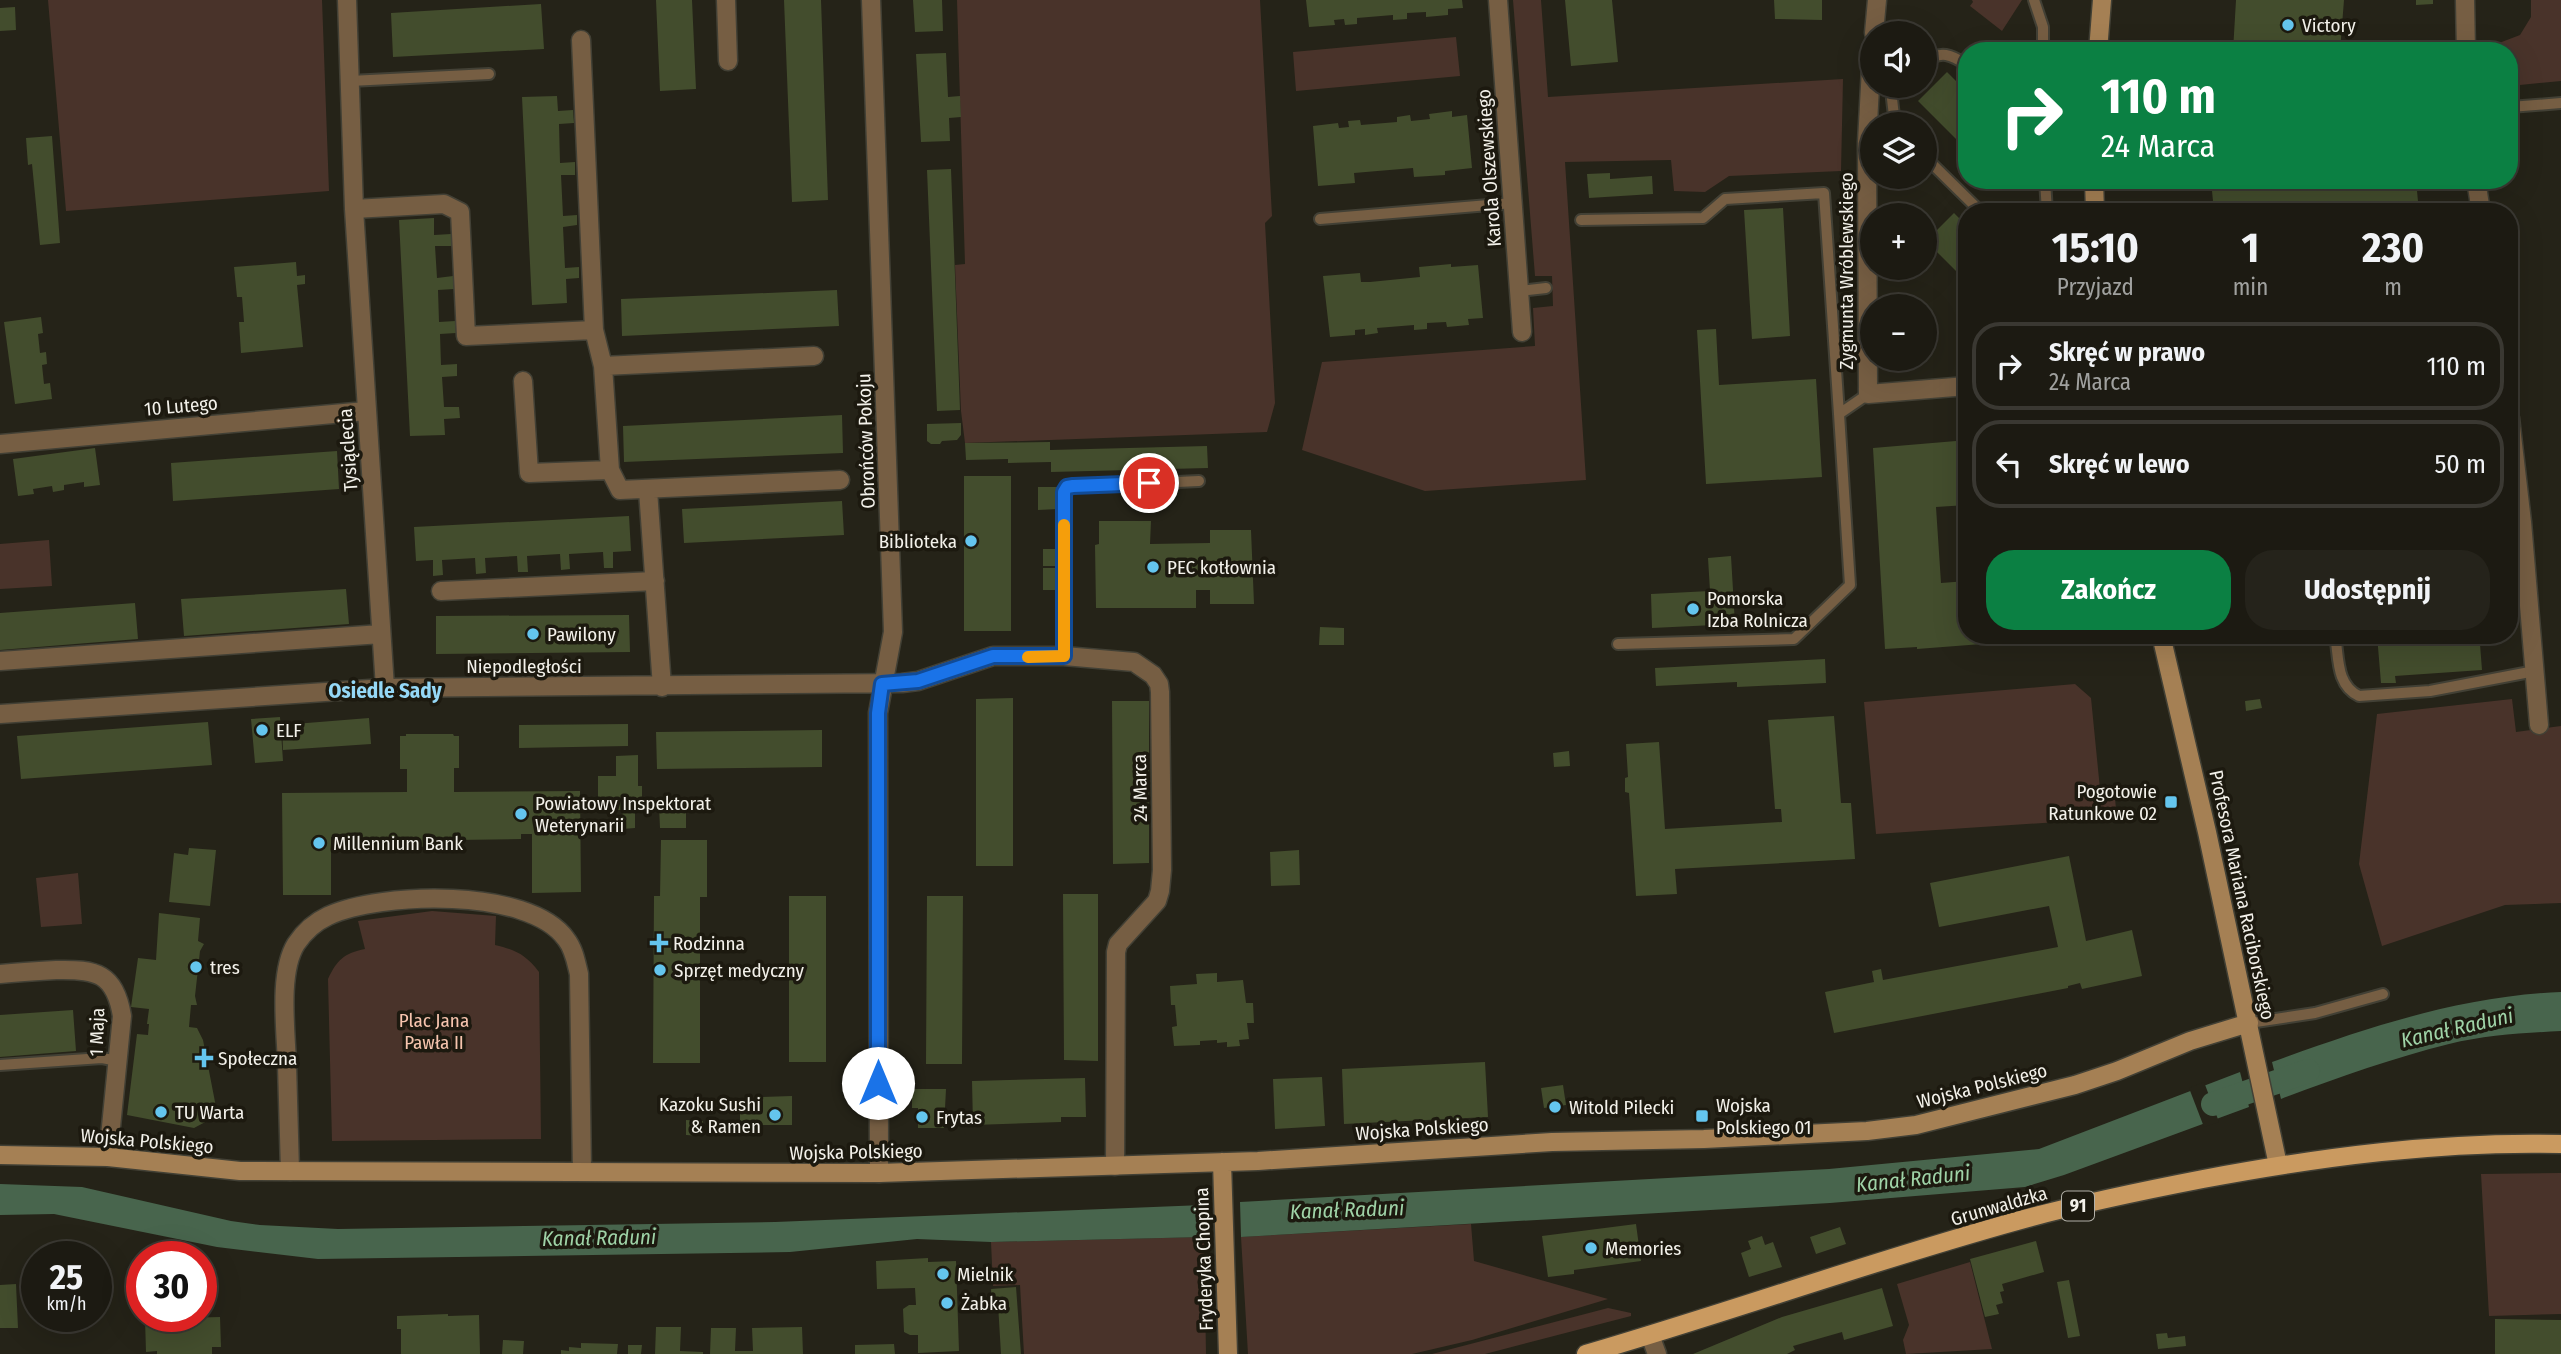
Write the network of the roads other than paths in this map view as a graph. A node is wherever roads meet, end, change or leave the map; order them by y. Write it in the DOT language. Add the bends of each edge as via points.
graph roads {
  1 [pos="347,0"];
  2 [pos="726,0"];
  3 [pos="871,0"];
  4 [pos="1498,0"];
  5 [pos="1877,0"];
  6 [pos="2034,0"];
  7 [pos="2102,0"];
  8 [pos="2465,0"];
  9 [pos="1875,21"];
  10 [pos="581,40"];
  11 [pos="2043,42"];
  12 [pos="2099,42"];
  13 [pos="2466,42"];
  14 [pos="1937,55"];
  15 [pos="1958,59"];
  16 [pos="728,61"];
  17 [pos="489,74"];
  18 [pos="350,81"];
  19 [pos="1869,98"];
  20 [pos="2561,103"];
  21 [pos="2518,106"];
  22 [pos="1937,168"];
  23 [pos="1958,189"];
  24 [pos="1958,189"];
  25 [pos="1513,203"];
  26 [pos="1972,203"];
  27 [pos="354,209"];
  28 [pos="1321,219"];
  29 [pos="1581,220"];
  30 [pos="1546,288"];
  31 [pos="1519,291"];
  32 [pos="594,330"];
  33 [pos="1522,332"];
  34 [pos="814,356"];
  35 [pos="603,366"];
  36 [pos="523,381"];
  37 [pos="1958,387"];
  38 [pos="1868,394"];
  39 [pos="366,411"];
  40 [pos="1839,414"];
  41 [pos="0,443"];
  42 [pos="610,470"];
  43 [pos="839,480"];
  44 [pos="1199,481"];
  45 [pos="2518,487"];
  46 [pos="648,490"];
  47 [pos="655,581"];
  48 [pos="441,591"];
  49 [pos="381,634"];
  50 [pos="2163,644"];
  51 [pos="2336,644"];
  52 [pos="1618,645"];
  53 [pos="1064,656"];
  54 [pos="0,661"];
  55 [pos="2535,671"];
  56 [pos="882,684"];
  57 [pos="662,687"];
  58 [pos="385,688"];
  59 [pos="0,714"];
  60 [pos="2539,725"];
  61 [pos="0,974"];
  62 [pos="2382,994"];
  63 [pos="2249,1023"];
  64 [pos="118,1061"];
  65 [pos="0,1065"];
  66 [pos="2561,1144"];
  67 [pos="0,1155"];
  68 [pos="108,1157"];
  69 [pos="1222,1162"];
  70 [pos="2278,1165"];
  71 [pos="1115,1166"];
  72 [pos="290,1171"];
  73 [pos="582,1171"];
  74 [pos="879,1173"];
  75 [pos="1650,1335"];
  76 [pos="1228,1354"];
  77 [pos="1586,1354"];
  78 [pos="1657,1354"];
  1 -- 18 [label="street, Tysiąclecia"];
  2 -- 16 [label="street"];
  3 -- 56 [label="street, Obrońców Pokoju" via="893,632"];
  4 -- 25 [label="street, Karola Olszewskiego"];
  5 -- 9 [label="street"];
  6 -- 11 [label="lane"];
  7 -- 12 [label="street"];
  8 -- 13 [label="street"];
  10 -- 32 [label="street"];
  14 -- 15 [label="lane"];
  17 -- 18 [label="lane"];
  18 -- 27 [label="street, Tysiąclecia"];
  19 -- 38 [label="street, Zygmunta Wróblewskiego"];
  20 -- 21 [label="lane"];
  22 -- 23 [label="lane"];
  24 -- 26 [label="lane"];
  25 -- 28 [label="lane"];
  25 -- 31 [label="street, Karola Olszewskiego"];
  27 -- 32 [label="street" via="444,204 460,212 466,336"];
  27 -- 39 [label="street, Tysiąclecia"];
  29 -- 40 [label="lane" via="1703,218 1725,199 1824,192"];
  30 -- 31 [label="lane"];
  31 -- 33 [label="street, Karola Olszewskiego"];
  32 -- 35 [label="street"];
  34 -- 35 [label="street"];
  35 -- 42 [label="street"];
  36 -- 42 [label="street" via="529,473"];
  37 -- 38 [label="street, Zygmunta Wróblewskiego"];
  38 -- 40 [label="lane"];
  39 -- 41 [label="street, 10 Lutego"];
  39 -- 49 [label="street, Tysiąclecia"];
  40 -- 52 [label="lane" via="1850,585 1794,639"];
  42 -- 46 [label="street, Obrońców Pokoju" via="620,490"];
  43 -- 46 [label="street, Obrońców Pokoju"];
  44 -- 53 [label="lane" via="1067,487"];
  45 -- 55 [label="street"];
  46 -- 47 [label="street"];
  47 -- 48 [label="street"];
  47 -- 57 [label="street"];
  49 -- 54 [label="street"];
  49 -- 58 [label="street, Tysiąclecia"];
  50 -- 63 [label="street, Profesora Mariana Raciborskiego"];
  51 -- 55 [label="lane" via="2342,682 2359,696 2430,691"];
  53 -- 56 [label="street, 24 Marca" via="993,656 918,681"];
  53 -- 71 [label="street, 24 Marca" via="1134,662 1153,675 1160,692 1160,891 1116,952"];
  55 -- 60 [label="street"];
  56 -- 57 [label="street, Niepodległości"];
  56 -- 74 [label="street, Obrońców Pokoju" via="878,713"];
  57 -- 58 [label="street, Niepodległości"];
  58 -- 59 [label="street, Niepodległości"];
  61 -- 64 [label="street, 1 Maja" via="81,969 98,973 120,999"];
  62 -- 63 [label="lane" via="2315,1013"];
  63 -- 69 [label="street, Wojska Polskiego" via="2075,1085 1916,1125"];
  63 -- 70 [label="street, Profesora Mariana Raciborskiego"];
  64 -- 65 [label="lane" via="102,1058"];
  64 -- 68 [label="street, 1 Maja"];
  66 -- 70 [label="main road, Grunwaldzka / 91" via="2440,1147"];
  67 -- 68 [label="street, Wojska Polskiego"];
  68 -- 72 [label="street, Wojska Polskiego" via="240,1171"];
  69 -- 71 [label="street, Wojska Polskiego"];
  69 -- 76 [label="street, Fryderyka Chopina"];
  70 -- 75 [label="main road, Grunwaldzka / 91" via="2140,1191 2018,1221"];
  71 -- 74 [label="street, Wojska Polskiego"];
  72 -- 73 [label="street, Wojska Polskiego"];
  72 -- 73 [label="street" via="285,1001 296,945 330,915 373,904 433,900 493,902 522,910 566,939 579,974"];
  73 -- 74 [label="street, Wojska Polskiego"];
  75 -- 77 [label="main road, Grunwaldzka / 91"];
  75 -- 78 [label="street"];
}
